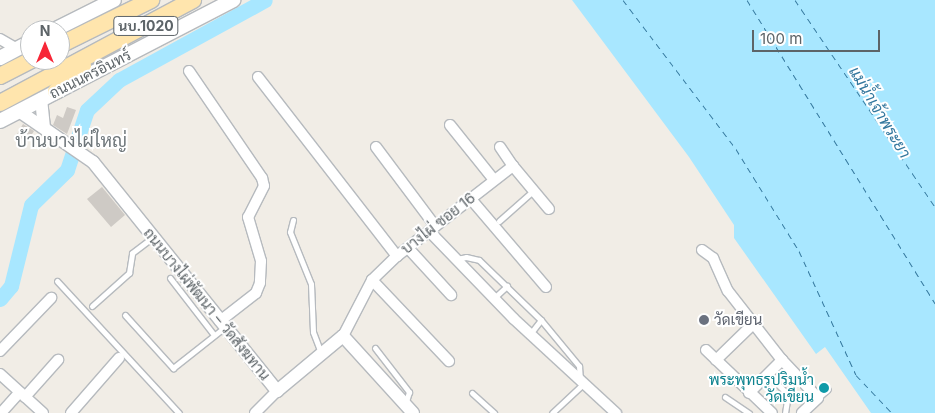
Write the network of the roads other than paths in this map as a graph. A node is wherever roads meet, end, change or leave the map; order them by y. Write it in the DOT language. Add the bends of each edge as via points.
graph roads {
  1 [pos="114,0"];
  2 [pos="150,0"];
  3 [pos="194,0"];
  4 [pos="233,0"];
  5 [pos="70,22"];
  6 [pos="0,40"];
  7 [pos="70,40"];
  8 [pos="20,47"];
  9 [pos="17,49"];
  10 [pos="97,52"];
  11 [pos="0,58"];
  12 [pos="20,66"];
  13 [pos="190,71"];
  14 [pos="0,76"];
  15 [pos="258,77"];
  16 [pos="56,91"];
  17 [pos="41,99"];
  18 [pos="0,103"];
  19 [pos="19,111"];
  20 [pos="0,121"];
  21 [pos="450,125"];
  22 [pos="44,127"];
  23 [pos="376,147"];
  24 [pos="500,147"];
  25 [pos="513,166"];
  26 [pos="494,180"];
  27 [pos="533,190"];
  28 [pos="470,198"];
  29 [pos="549,209"];
  30 [pos="292,220"];
  31 [pos="499,221"];
  32 [pos="432,229"];
  33 [pos="153,237"];
  34 [pos="408,248"];
  35 [pos="702,250"];
  36 [pos="397,256"];
  37 [pos="456,259"];
  38 [pos="170,278"];
  39 [pos="372,280"];
  40 [pos="57,281"];
  41 [pos="507,286"];
  42 [pos="546,288"];
  43 [pos="450,295"];
  44 [pos="51,298"];
  45 [pos="494,299"];
  46 [pos="92,306"];
  47 [pos="125,315"];
  48 [pos="541,320"];
  49 [pos="223,324"];
  50 [pos="754,324"];
  51 [pos="530,334"];
  52 [pos="214,336"];
  53 [pos="343,336"];
  54 [pos="375,348"];
  55 [pos="706,350"];
  56 [pos="0,351"];
  57 [pos="322,356"];
  58 [pos="571,356"];
  59 [pos="119,358"];
  60 [pos="58,360"];
  61 [pos="716,360"];
  62 [pos="782,360"];
  63 [pos="449,361"];
  64 [pos="564,365"];
  65 [pos="0,374"];
  66 [pos="768,375"];
  67 [pos="581,382"];
  68 [pos="828,389"];
  69 [pos="277,391"];
  70 [pos="472,393"];
  71 [pos="749,393"];
  72 [pos="23,395"];
  73 [pos="725,397"];
  74 [pos="818,398"];
  75 [pos="409,409"];
  76 [pos="1,413"];
  77 [pos="43,413"];
  78 [pos="71,413"];
  79 [pos="179,413"];
  80 [pos="255,413"];
  81 [pos="494,413"];
  82 [pos="552,413"];
  83 [pos="616,413"];
  84 [pos="749,413"];
  85 [pos="772,413"];
  86 [pos="786,413"];
  87 [pos="802,413"];
  1 -- 5 [label="main road, นบ.1020"];
  2 -- 7 [label="main road, นบ.1020"];
  3 -- 10 [label="main road, ถนนนครอินทร์ / นบ.1020"];
  4 -- 16 [label="main road, ถนนนครอินทร์ / นบ.1020"];
  6 -- 9 [label="street"];
  8 -- 9 [label="main road"];
  9 -- 11 [label="main road"];
  10 -- 16 [label="main road"];
  10 -- 18 [label="main road, ถนนนครอินทร์ / นบ.1020"];
  12 -- 14 [label="main road"];
  13 -- 49 [label="street" via="262,178 264,186 248,217 262,261 260,283 256,293"];
  15 -- 36 [label="street"];
  16 -- 17 [label="main road, ถนนนครอินทร์ / นบ.1020"];
  17 -- 19 [label="main road, ถนนนครอินทร์ / นบ.1020"];
  17 -- 22 [label="street"];
  19 -- 20 [label="main road, ถนนนครอินทร์ / นบ.1020"];
  19 -- 22 [label="street, ถนนบางไผ่พัฒนา – วัดสังฆทาน"];
  21 -- 26 [label="street"];
  22 -- 33 [label="street, ถนนบางไผ่พัฒนา – วัดสังฆทาน" via="80,152 104,174"];
  23 -- 32 [label="street"];
  24 -- 25 [label="street"];
  25 -- 26 [label="street, บางไผ่ ซอย 16"];
  25 -- 27 [label="street"];
  26 -- 28 [label="street, บางไผ่ ซอย 16"];
  27 -- 29 [label="street"];
  27 -- 31 [label="lane"];
  28 -- 32 [label="street, บางไผ่ ซอย 16"];
  28 -- 42 [label="street"];
  30 -- 57 [label="lane" via="290,232 311,284 313,332"];
  32 -- 34 [label="street, บางไผ่ ซอย 16"];
  32 -- 37 [label="street"];
  33 -- 46 [label="lane" via="132,254 129,273"];
  33 -- 49 [label="street, ถนนบางไผ่พัฒนา – วัดสังฆทาน"];
  34 -- 36 [label="street, บางไผ่ ซอย 16"];
  34 -- 43 [label="street"];
  35 -- 50 [label="street" via="713,258 728,291"];
  36 -- 39 [label="street, บางไผ่ ซอย 16"];
  37 -- 41 [label="lane" via="474,257"];
  37 -- 45 [label="street"];
  38 -- 52 [label="lane"];
  39 -- 53 [label="street, บางไผ่ ซอย 16"];
  39 -- 63 [label="street"];
  40 -- 79 [label="lane"];
  41 -- 45 [label="lane"];
  41 -- 48 [label="lane"];
  44 -- 56 [label="street"];
  45 -- 51 [label="street"];
  47 -- 52 [label="lane" via="173,368"];
  48 -- 51 [label="lane"];
  48 -- 58 [label="lane"];
  49 -- 52 [label="lane"];
  49 -- 69 [label="street, ถนนบางไผ่พัฒนา – วัดสังฆทาน"];
  50 -- 61 [label="street"];
  50 -- 62 [label="street"];
  51 -- 64 [label="street"];
  53 -- 57 [label="street, ถนนบางไผ่พัฒนา – วัดสังฆทาน"];
  53 -- 75 [label="street"];
  54 -- 75 [label="lane" via="409,392"];
  55 -- 61 [label="street"];
  57 -- 69 [label="street, ถนนบางไผ่พัฒนา – วัดสังฆทาน"];
  58 -- 64 [label="lane"];
  58 -- 67 [label="lane" via="581,370"];
  59 -- 78 [label="street"];
  60 -- 72 [label="street"];
  61 -- 71 [label="street"];
  62 -- 66 [label="street"];
  62 -- 74 [label="street"];
  64 -- 67 [label="street"];
  65 -- 72 [label="street"];
  66 -- 71 [label="street"];
  66 -- 86 [label="lane" via="788,394"];
  67 -- 82 [label="lane"];
  67 -- 83 [label="street"];
  68 -- 74 [label="lane"];
  69 -- 80 [label="street"];
  70 -- 81 [label="lane"];
  71 -- 85 [label="street"];
  72 -- 76 [label="street"];
  72 -- 77 [label="street"];
  73 -- 84 [label="lane"];
  74 -- 87 [label="street"];
}
